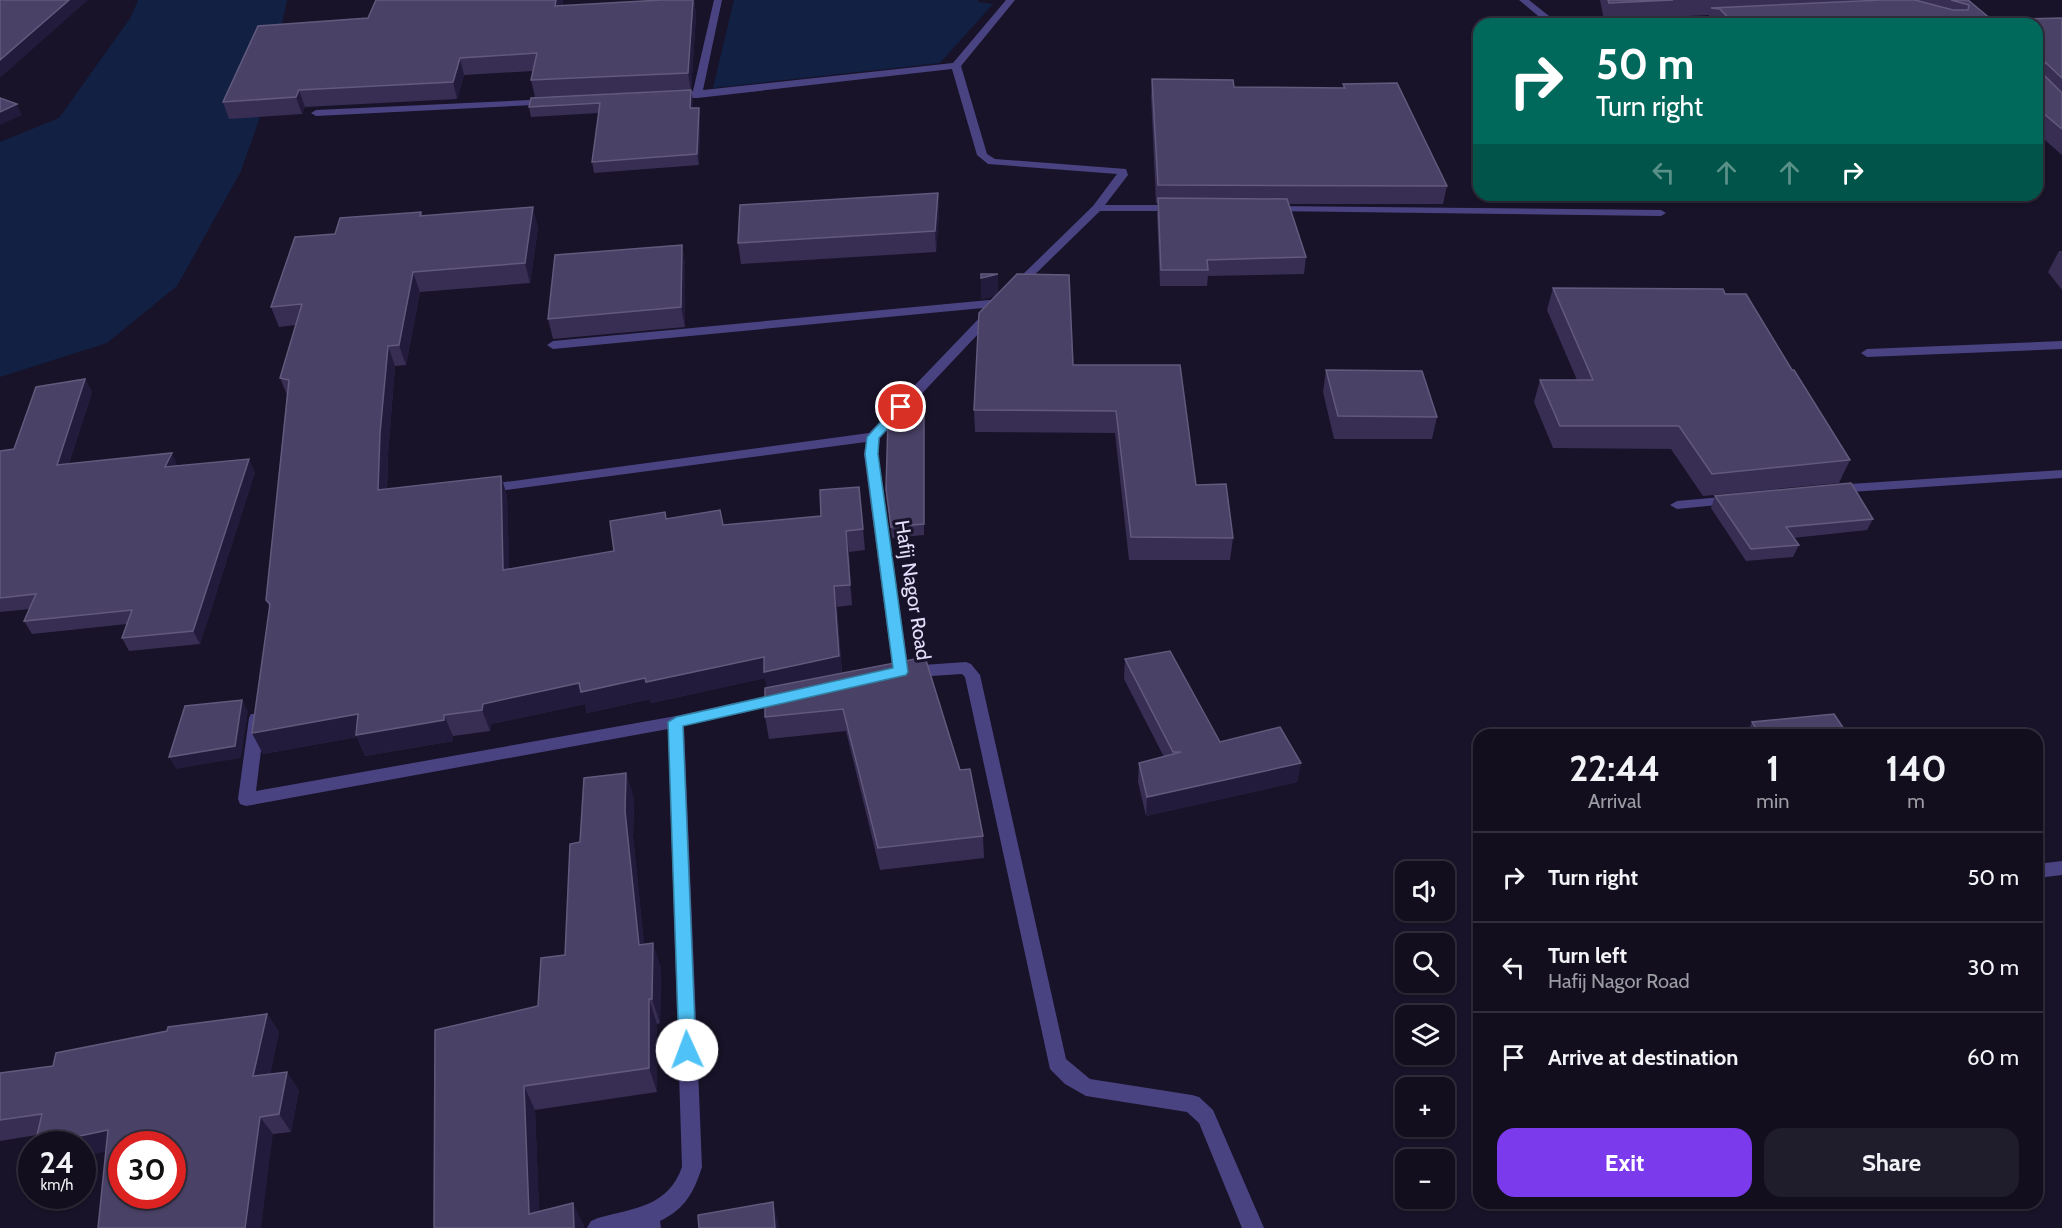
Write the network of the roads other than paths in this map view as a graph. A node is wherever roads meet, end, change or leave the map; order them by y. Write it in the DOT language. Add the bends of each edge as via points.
graph roads {
  1 [pos="718,0"];
  2 [pos="1011,0"];
  3 [pos="1522,0"];
  4 [pos="1546,18"];
  5 [pos="956,66"];
  6 [pos="697,95"];
  7 [pos="661,97"];
  8 [pos="566,101"];
  9 [pos="316,113"];
  10 [pos="1097,208"];
  11 [pos="1191,209"];
  12 [pos="1261,209"];
  13 [pos="1661,213"];
  14 [pos="1000,303"];
  15 [pos="553,345"];
  16 [pos="2062,345"];
  17 [pos="1867,353"];
  18 [pos="873,437"];
  19 [pos="2062,474"];
  20 [pos="1826,490"];
  21 [pos="466,491"];
  22 [pos="1746,498"];
  23 [pos="1677,505"];
  24 [pos="800,694"];
  25 [pos="259,706"];
  26 [pos="676,722"];
  27 [pos="2062,868"];
  28 [pos="2043,870"];
  29 [pos="650,1222"];
  30 [pos="598,1228"];
  31 [pos="1253,1228"];
  1 -- 6 [label="street"];
  2 -- 5 [label="street"];
  3 -- 4 [label="street"];
  5 -- 6 [label="street"];
  5 -- 10 [label="street" via="982,155 992,162 1122,171 1123,175"];
  6 -- 7 [label="street"];
  8 -- 9 [label="street"];
  10 -- 11 [label="street"];
  10 -- 14 [label="street"];
  12 -- 13 [label="street"];
  14 -- 15 [label="street"];
  14 -- 18 [label="street"];
  16 -- 17 [label="street"];
  18 -- 21 [label="street"];
  18 -- 31 [label="street, Hafij Nagor Road" via="895,673 954,666 966,668 972,675 1057,1063 1086,1087 1192,1104 1206,1117"];
  19 -- 20 [label="street"];
  22 -- 23 [label="street"];
  24 -- 26 [label="street"];
  25 -- 26 [label="street" via="246,799"];
  26 -- 29 [label="street" via="692,1167 686,1189"];
  27 -- 28 [label="street"];
  29 -- 30 [label="street"];
}
